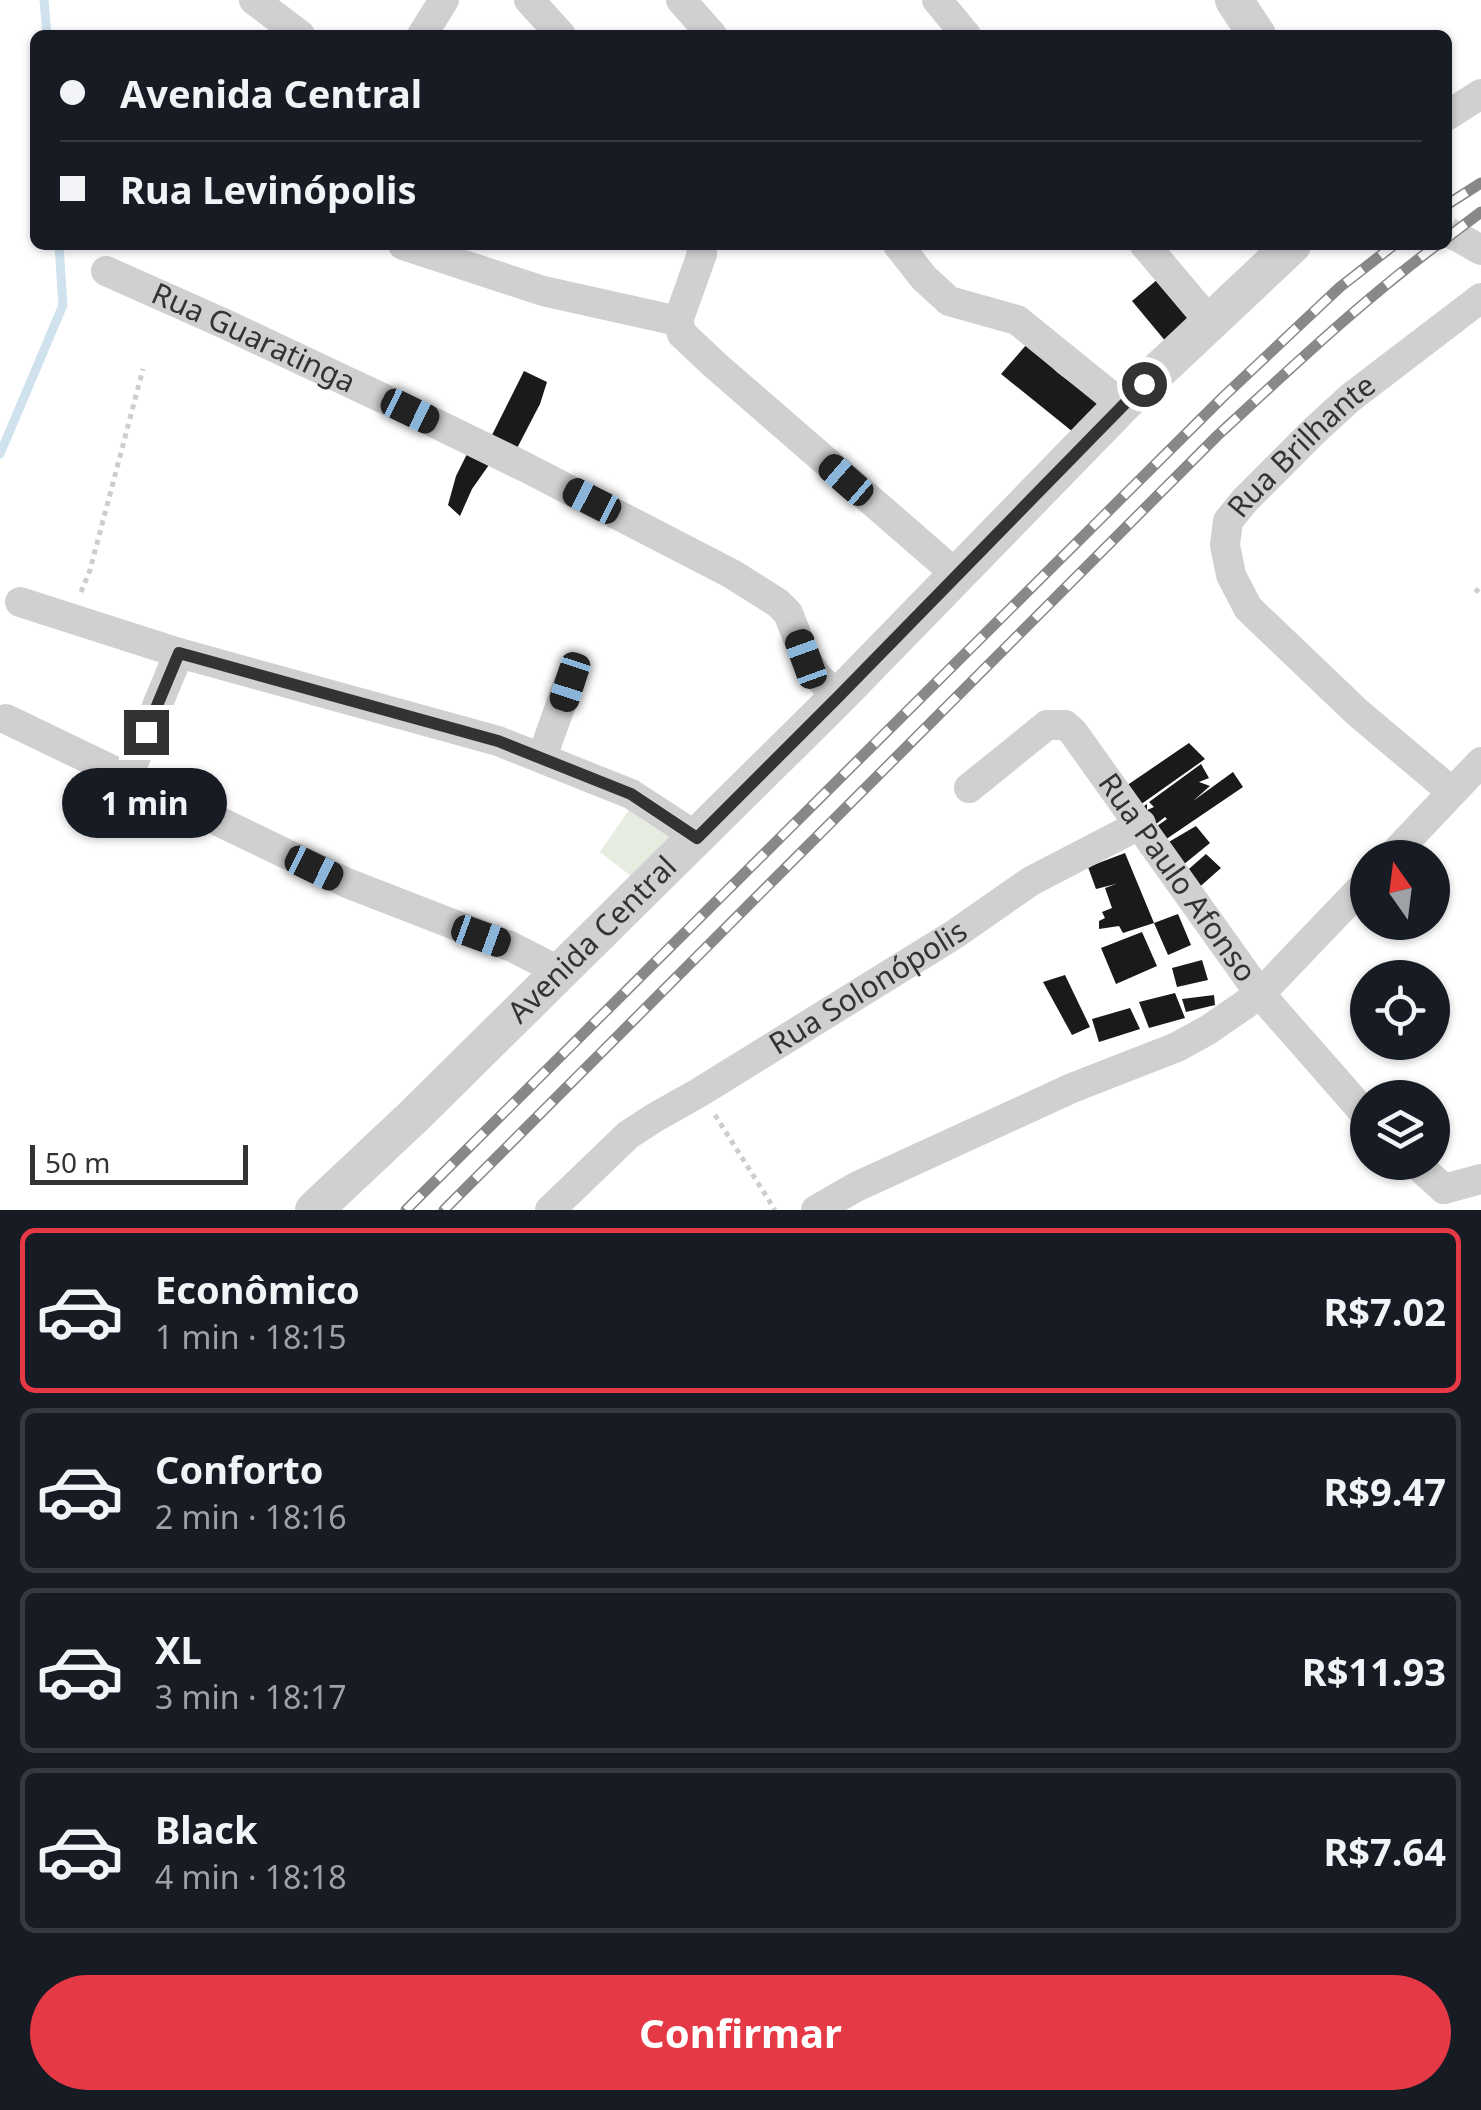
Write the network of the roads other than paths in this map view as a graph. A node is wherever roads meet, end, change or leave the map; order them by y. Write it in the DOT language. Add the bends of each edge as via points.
graph roads {
  1 [pos="254,0"];
  2 [pos="444,0"];
  3 [pos="528,0"];
  4 [pos="681,0"];
  5 [pos="936,0"];
  6 [pos="1234,0"];
  7 [pos="293,30"];
  8 [pos="425,30"];
  9 [pos="556,30"];
  10 [pos="708,30"];
  11 [pos="962,30"];
  12 [pos="1254,30"];
  13 [pos="1481,94"];
  14 [pos="1452,112"];
  15 [pos="418,250"];
  16 [pos="702,250"];
  17 [pos="902,250"];
  18 [pos="1149,250"];
  19 [pos="1287,250"];
  20 [pos="106,271"];
  21 [pos="1481,298"];
  22 [pos="678,321"];
  23 [pos="1210,322"];
  24 [pos="1122,405"];
  25 [pos="958,576"];
  26 [pos="20,602"];
  27 [pos="179,653"];
  28 [pos="570,682"];
  29 [pos="838,697"];
  30 [pos="6,719"];
  31 [pos="542,757"];
  32 [pos="1481,762"];
  33 [pos="127,778"];
  34 [pos="969,788"];
  35 [pos="1452,792"];
  36 [pos="1140,824"];
  37 [pos="697,838"];
  38 [pos="1407,840"];
  39 [pos="1350,900"];
  40 [pos="560,972"];
  41 [pos="1260,994"];
  42 [pos="1350,1097"];
  43 [pos="1481,1179"];
  44 [pos="1428,1180"];
  45 [pos="1443,1200"];
  46 [pos="314,1210"];
  47 [pos="550,1210"];
  48 [pos="816,1210"];
  1 -- 7 [label="street"];
  2 -- 8 [label="street"];
  3 -- 9 [label="street"];
  4 -- 10 [label="street"];
  5 -- 11 [label="street"];
  6 -- 12 [label="street"];
  13 -- 14 [label="street"];
  15 -- 22 [label="street" via="543,291"];
  16 -- 22 [label="street"];
  17 -- 24 [label="street" via="949,300 1016,320"];
  18 -- 23 [label="street"];
  19 -- 23 [label="street, Avenida Central"];
  20 -- 29 [label="street, Rua Guaratinga" via="427,419 732,574 788,613 806,659"];
  21 -- 35 [label="street, Rua Brilhante" via="1314,432 1228,521 1225,546 1248,608"];
  22 -- 25 [label="street" via="682,334 716,366"];
  23 -- 24 [label="street, Avenida Central"];
  24 -- 25 [label="street, Avenida Central"];
  25 -- 29 [label="street, Avenida Central"];
  26 -- 27 [label="street"];
  27 -- 31 [label="street"];
  27 -- 33 [label="street"];
  28 -- 31 [label="street"];
  29 -- 37 [label="street, Avenida Central"];
  30 -- 33 [label="street"];
  31 -- 37 [label="street" via="631,794"];
  32 -- 35 [label="street"];
  33 -- 40 [label="street" via="346,883"];
  34 -- 36 [label="street, Rua Paulo Afonso" via="1058,723 1073,732"];
  35 -- 38 [label="street"];
  36 -- 41 [label="street, Rua Paulo Afonso"];
  36 -- 47 [label="street, Rua Solonópolis" via="1031,881 628,1135"];
  37 -- 40 [label="street, Avenida Central"];
  39 -- 41 [label="street"];
  40 -- 46 [label="street, Avenida Central"];
  41 -- 42 [label="street, Rua Paulo Afonso"];
  41 -- 48 [label="street" via="1176,1048 1072,1088"];
  43 -- 45 [label="street"];
  44 -- 45 [label="street"];
}
